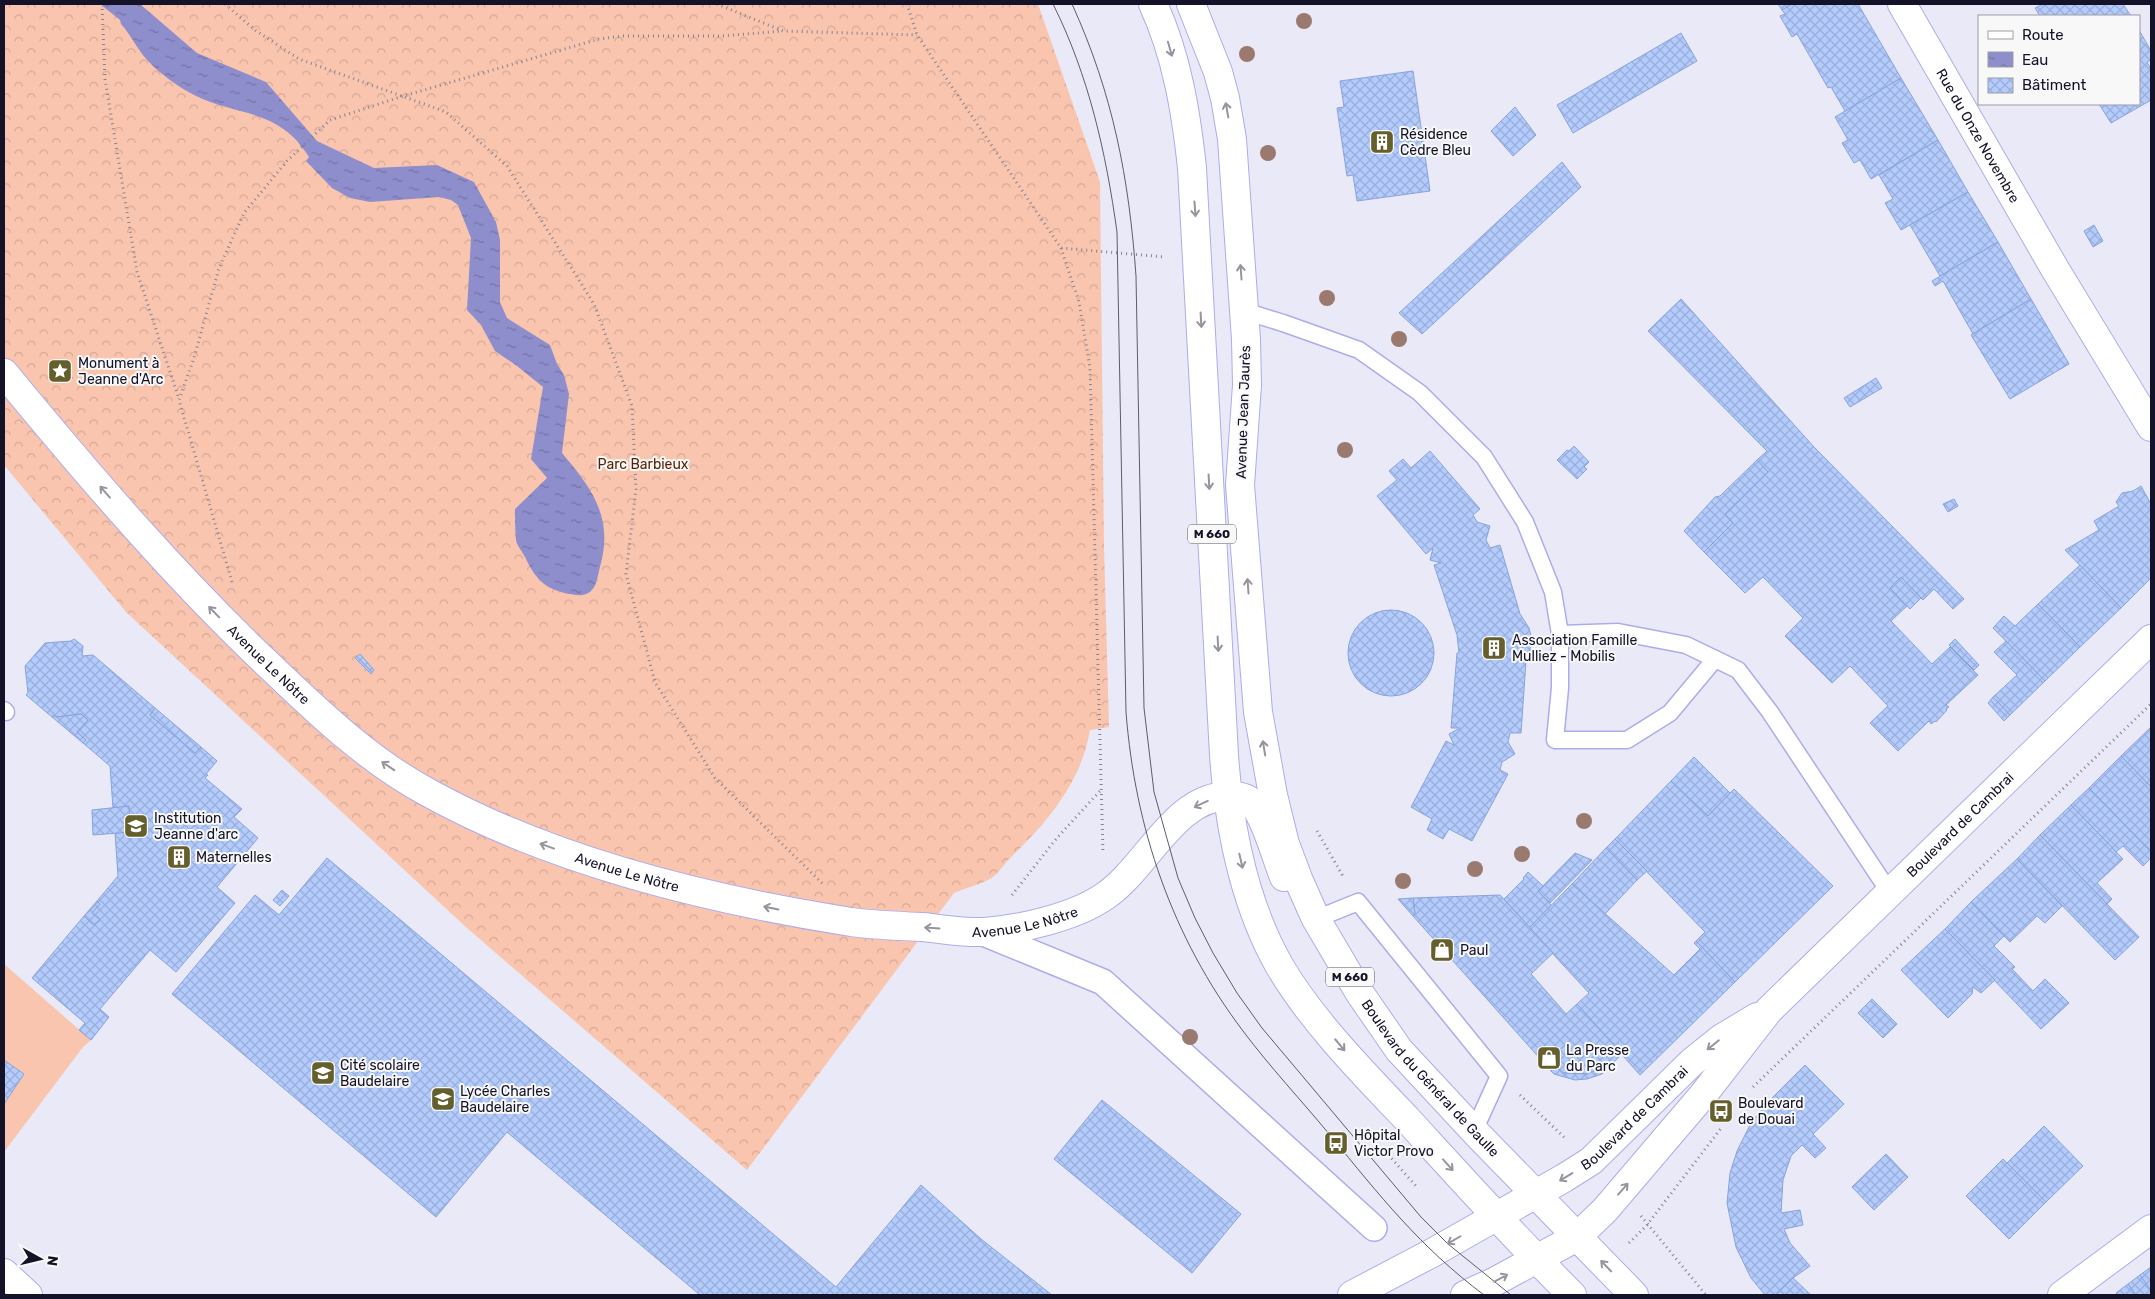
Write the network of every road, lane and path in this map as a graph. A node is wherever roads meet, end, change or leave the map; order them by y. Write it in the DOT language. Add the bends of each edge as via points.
graph roads {
  1 [pos="102,4"];
  2 [pos="225,4"];
  3 [pos="717,4"];
  4 [pos="907,4"];
  5 [pos="1153,4"];
  6 [pos="1191,4"];
  7 [pos="1902,4"];
  8 [pos="783,31"];
  9 [pos="917,34"];
  10 [pos="400,97"];
  11 [pos="1061,248"];
  12 [pos="1169,257"];
  13 [pos="1244,311"];
  14 [pos="4,373"];
  15 [pos="179,400"];
  16 [pos="2151,427"];
  17 [pos="233,585"];
  18 [pos="1560,634"];
  19 [pos="2151,639"];
  20 [pos="1715,659"];
  21 [pos="2151,704"];
  22 [pos="1100,790"];
  23 [pos="1228,796"];
  24 [pos="1273,796"];
  25 [pos="828,889"];
  26 [pos="1890,893"];
  27 [pos="1105,896"];
  28 [pos="1316,919"];
  29 [pos="981,932"];
  30 [pos="1769,1010"];
  31 [pos="1750,1090"];
  32 [pos="1726,1122"];
  33 [pos="1474,1131"];
  34 [pos="1385,1151"];
  35 [pos="1416,1186"];
  36 [pos="1537,1193"];
  37 [pos="1495,1217"];
  38 [pos="1374,1228"];
  39 [pos="2151,1229"];
  40 [pos="1577,1237"];
  41 [pos="1536,1260"];
  42 [pos="1352,1295"];
  43 [pos="1465,1295"];
  44 [pos="1572,1295"];
  45 [pos="1634,1295"];
  46 [pos="1706,1295"];
  47 [pos="2062,1295"];
  1 -- 15 [label="path" via="105,79 137,272"];
  2 -- 10 [label="path" via="255,30 299,58"];
  3 -- 8 [label="path"];
  4 -- 9 [label="path"];
  5 -- 23 [label="main road, M 660, one-way" via="1176,69 1186,113 1192,168"];
  13 -- 6 [label="main road, Avenue Jean Jaurès / M 660, one-way" via="1232,139 1225,98"];
  7 -- 16 [label="main road, Rue du Onze Novembre" via="2055,269"];
  8 -- 9 [label="path"];
  8 -- 10 [label="path" via="599,39"];
  9 -- 11 [label="path"];
  10 -- 15 [label="path" via="330,120 287,161 244,213 219,268"];
  10 -- 25 [label="path" via="446,112 507,166 594,304 632,406 636,489 626,574 655,682 715,778"];
  11 -- 12 [label="path"];
  11 -- 22 [label="path" via="1079,302 1090,368"];
  13 -- 18 [label="lane" via="1359,350 1420,393 1484,457 1525,522 1552,592"];
  24 -- 13 [label="main road, Avenue Jean Jaurès / M 660, one-way" via="1258,712 1240,485 1247,385"];
  29 -- 14 [label="main road, Avenue Le Nôtre, one-way" via="864,924 793,913 684,888 570,855 519,836 428,793 338,730 239,637 107,495"];
  15 -- 17 [label="path"];
  18 -- 20 [label="lane" via="1618,632 1686,645"];
  18 -- 20 [label="lane" via="1560,688 1555,740 1627,740 1670,712"];
  19 -- 26 [label="main road, Boulevard de Cambrai"];
  20 -- 26 [label="lane" via="1738,670 1770,712"];
  21 -- 31 [label="path"];
  22 -- 27 [label="path"];
  22 -- 29 [label="path"];
  23 -- 27 [label="main road, Avenue Le Nôtre, one-way" via="1211,799 1188,810 1164,833 1131,874"];
  23 -- 28 [label="main road" via="1246,799 1254,805 1284,877 1297,900"];
  23 -- 37 [label="main road, M 660, one-way" via="1244,877 1280,966 1308,1008"];
  24 -- 28 [label="main road, Boulevard du Général de Gaulle / M 660" via="1289,853"];
  26 -- 30 [label="main road, Boulevard de Cambrai"];
  27 -- 29 [label="main road, Avenue Le Nôtre" via="1074,912 1012,929"];
  28 -- 33 [label="main road, Boulevard du Général de Gaulle / M 660" via="1359,992 1399,1050"];
  28 -- 33 [label="lane" via="1358,902 1499,1076"];
  29 -- 38 [label="street" via="1103,982"];
  30 -- 36 [label="main road, Boulevard de Cambrai, one-way" via="1722,1038 1692,1062 1591,1161"];
  40 -- 30 [label="main road, Boulevard de Cambrai, one-way" via="1605,1210 1703,1095"];
  32 -- 46 [label="path" via="1647,1225"];
  33 -- 36 [label="main road, Boulevard du Général de Gaulle / M 660"];
  34 -- 35 [label="path"];
  36 -- 37 [label="main road, Boulevard de Cambrai"];
  36 -- 40 [label="main road, Boulevard du Général de Gaulle / M 660"];
  37 -- 41 [label="main road, M 660"];
  37 -- 42 [label="main road, one-way"];
  39 -- 47 [label="main road"];
  40 -- 41 [label="main road, Boulevard de Cambrai"];
  45 -- 40 [label="main road, Boulevard du Général de Gaulle / M 660, one-way"];
  43 -- 41 [label="main road, one-way"];
  41 -- 44 [label="main road, M 660"];
}
